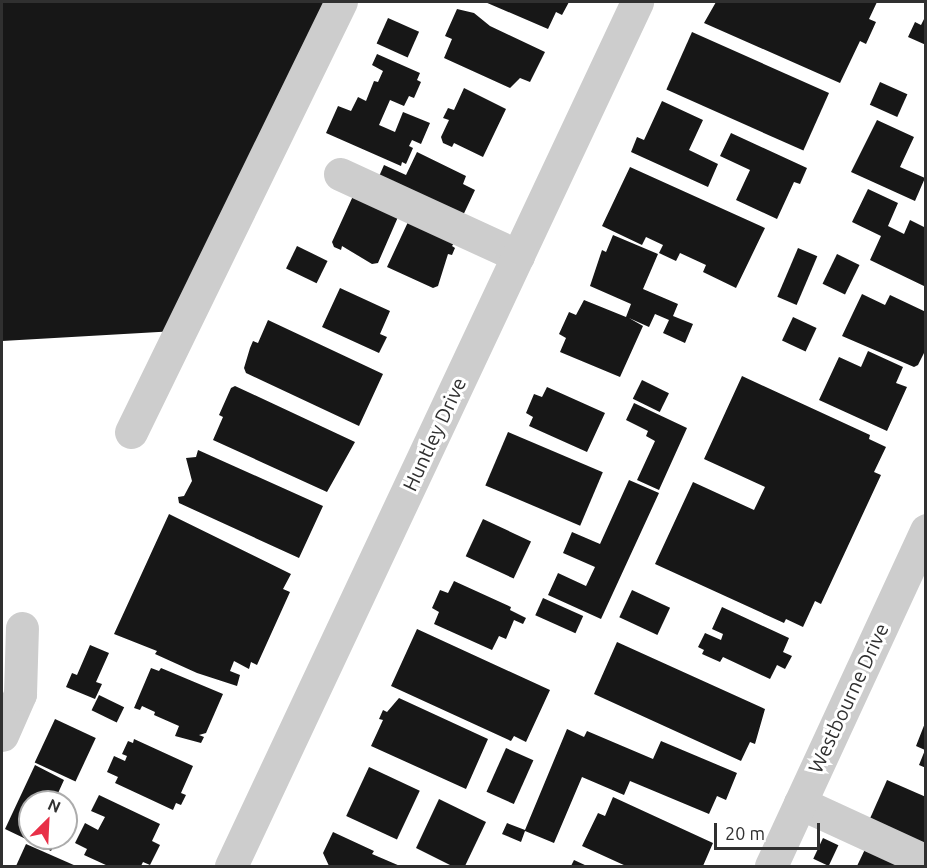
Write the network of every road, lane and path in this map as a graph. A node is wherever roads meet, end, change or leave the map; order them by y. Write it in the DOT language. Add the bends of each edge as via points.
graph roads {
  1 [pos="341,2"];
  2 [pos="637,2"];
  3 [pos="340,174"];
  4 [pos="518,256"];
  5 [pos="131,432"];
  6 [pos="926,530"];
  7 [pos="12,636"];
  8 [pos="2,669"];
  9 [pos="2,735"];
  10 [pos="800,802"];
  11 [pos="926,861"];
  12 [pos="231,867"];
  13 [pos="771,867"];
  1 -- 5 [label="street"];
  2 -- 4 [label="street, Huntley Drive"];
  3 -- 4 [label="street"];
  4 -- 12 [label="street, Huntley Drive"];
  6 -- 10 [label="street, Westbourne Drive"];
  7 -- 8 [label="street"];
  7 -- 9 [label="street" via="20,694"];
  10 -- 11 [label="street"];
  10 -- 13 [label="street, Westbourne Drive"];
}
